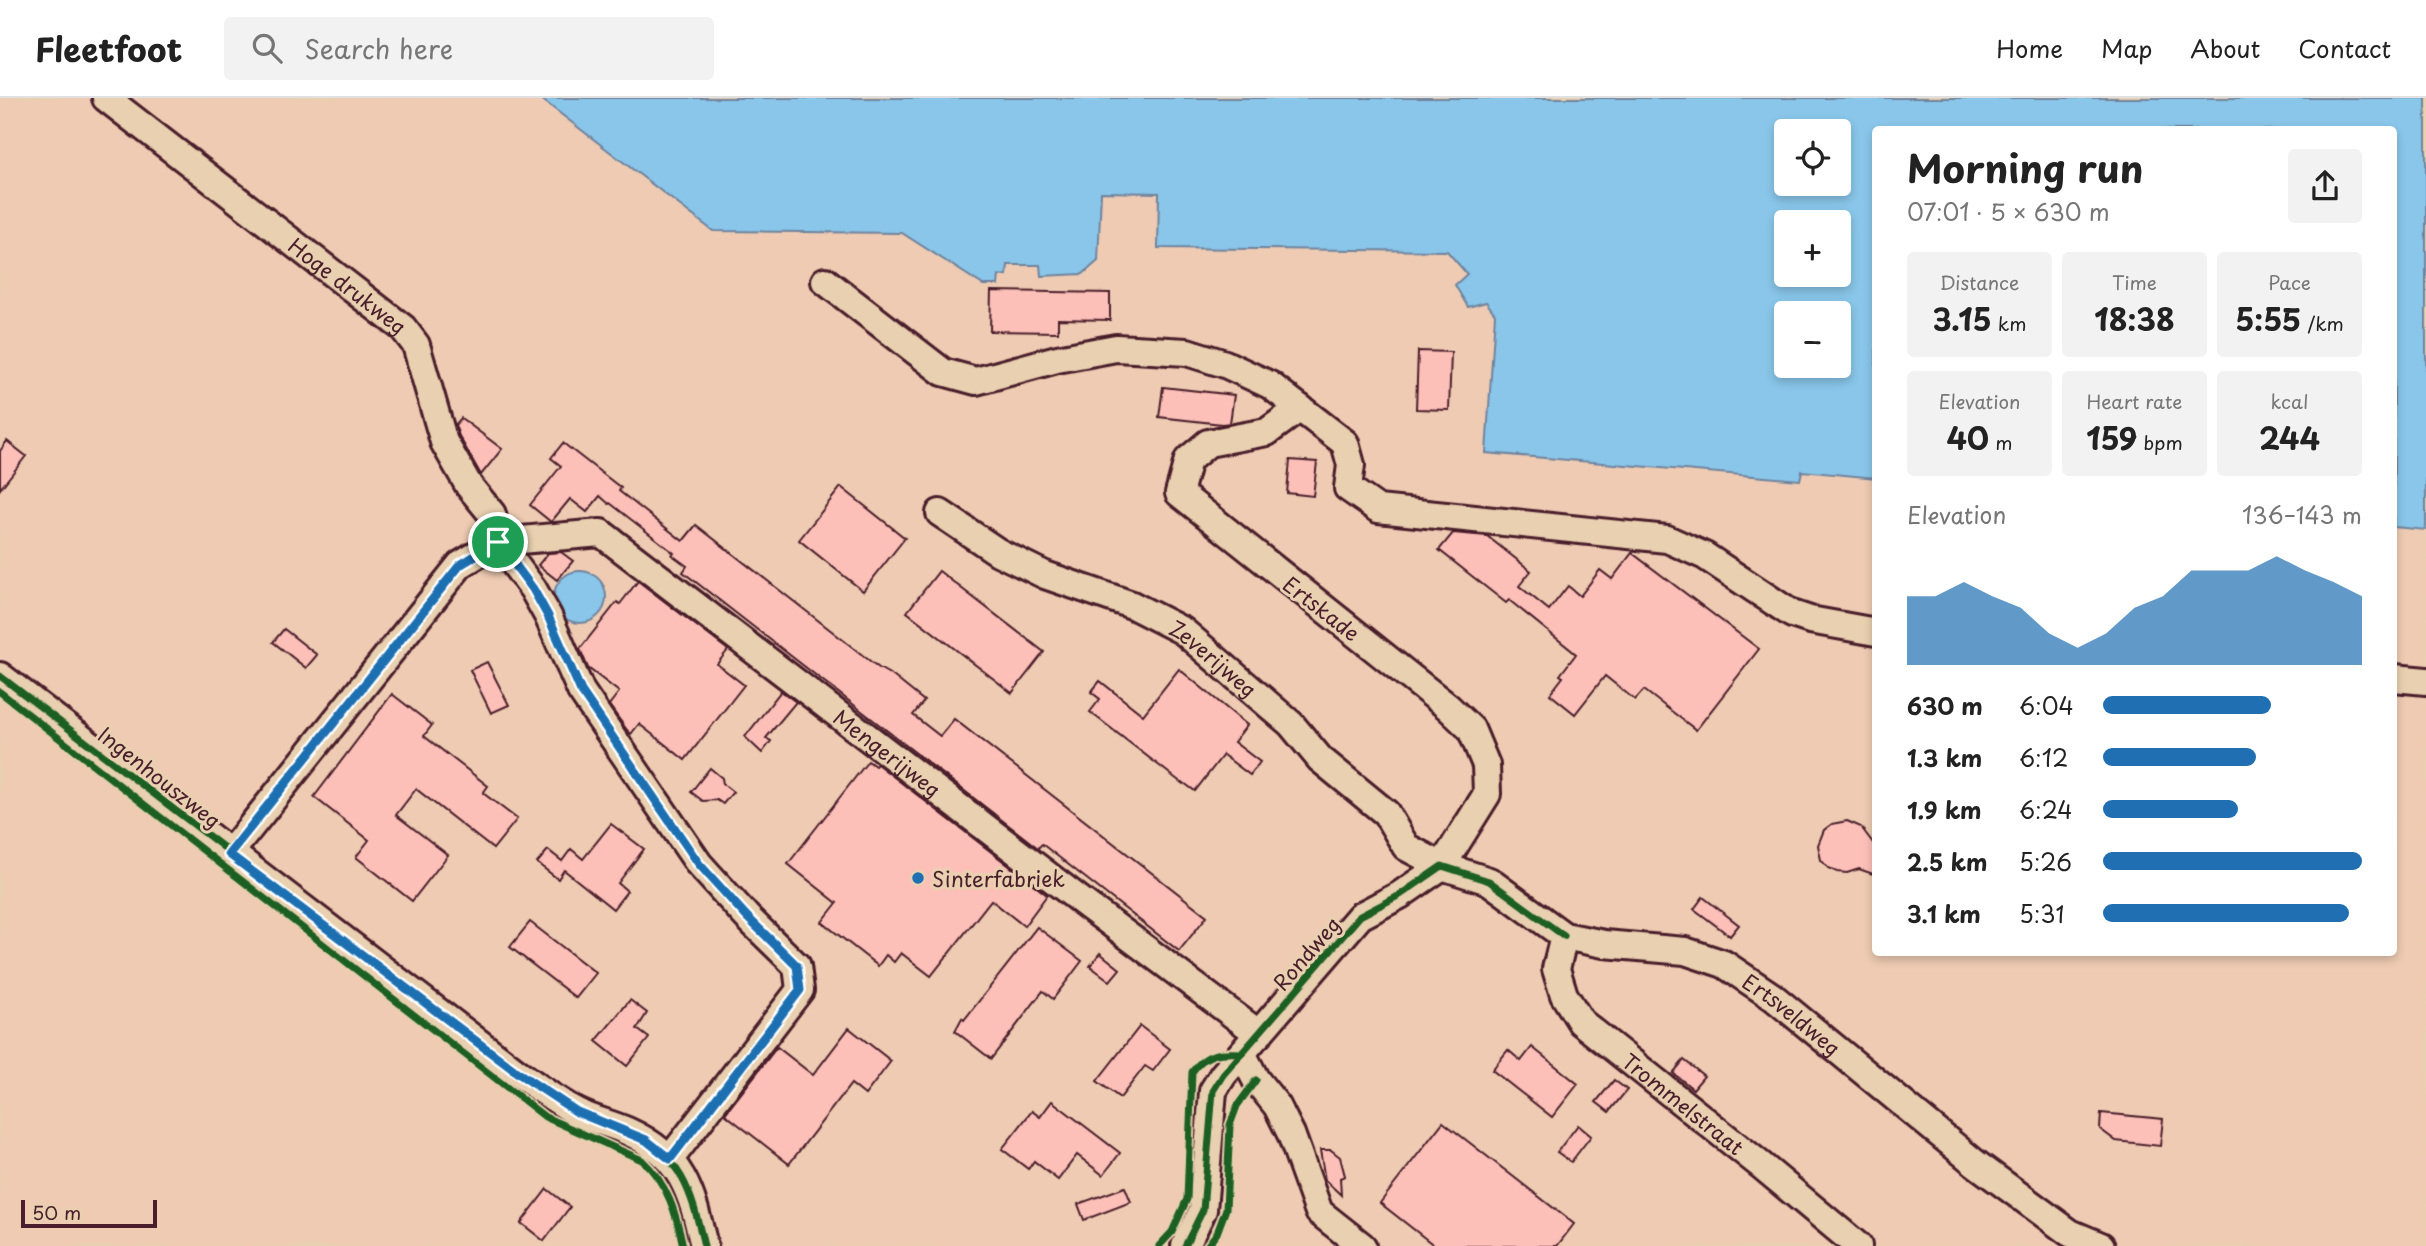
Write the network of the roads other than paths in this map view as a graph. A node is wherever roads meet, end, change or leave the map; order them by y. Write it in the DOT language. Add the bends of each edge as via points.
graph roads {
  1 [pos="106,98"];
  2 [pos="825,281"];
  3 [pos="1300,408"];
  4 [pos="940,513"];
  5 [pos="498,542"];
  6 [pos="1872,631"];
  7 [pos="0,676"];
  8 [pos="2397,678"];
  9 [pos="2426,681"];
  10 [pos="229,854"];
  11 [pos="1443,866"];
  12 [pos="1564,936"];
  13 [pos="1251,1043"];
  14 [pos="670,1159"];
  15 [pos="704,1246"];
  16 [pos="1185,1246"];
  17 [pos="1362,1246"];
  18 [pos="1858,1246"];
  19 [pos="2101,1246"];
  1 -- 5 [label="street, Hoge drukweg" via="403,328 415,345 444,442 469,486 492,514"];
  2 -- 3 [label="street" via="943,372 976,381 1116,348 1187,352 1270,385"];
  3 -- 6 [label="street" via="1345,443 1351,466 1348,488 1378,509 1667,539 1705,556 1792,614"];
  3 -- 11 [label="street, Ertskade" via="1266,432 1208,443 1188,460 1179,493 1471,729 1486,765 1488,794"];
  4 -- 11 [label="street, Zeverijweg" via="1033,570 1132,605 1183,631 1291,724 1320,759 1386,813 1406,846"];
  5 -- 10 [label="street" via="460,565"];
  5 -- 13 [label="street, Mengerijweg" via="601,533 1058,884"];
  5 -- 14 [label="street, Hoge drukweg" via="533,589 581,691 699,864 797,966 800,990"];
  7 -- 10 [label="street, Ingenhouszweg"];
  8 -- 9 [label="street"];
  10 -- 14 [label="street, Ingenhouszweg" via="518,1073 577,1112 646,1140"];
  11 -- 12 [label="street, Ertsveldweg" via="1489,881"];
  11 -- 13 [label="street, Rondweg" via="1360,916"];
  12 -- 18 [label="street, Trommelstraat" via="1556,970 1564,995 1581,1022"];
  12 -- 19 [label="street, Ertsveldweg" via="1685,951 1724,964 1773,997 1975,1163 2070,1233"];
  13 -- 16 [label="street, Rondweg" via="1213,1091 1203,1210"];
  13 -- 17 [label="street" via="1255,1080 1277,1106 1291,1134 1319,1212"];
  14 -- 15 [label="street, Ingenhouszweg" via="692,1200"];
}
